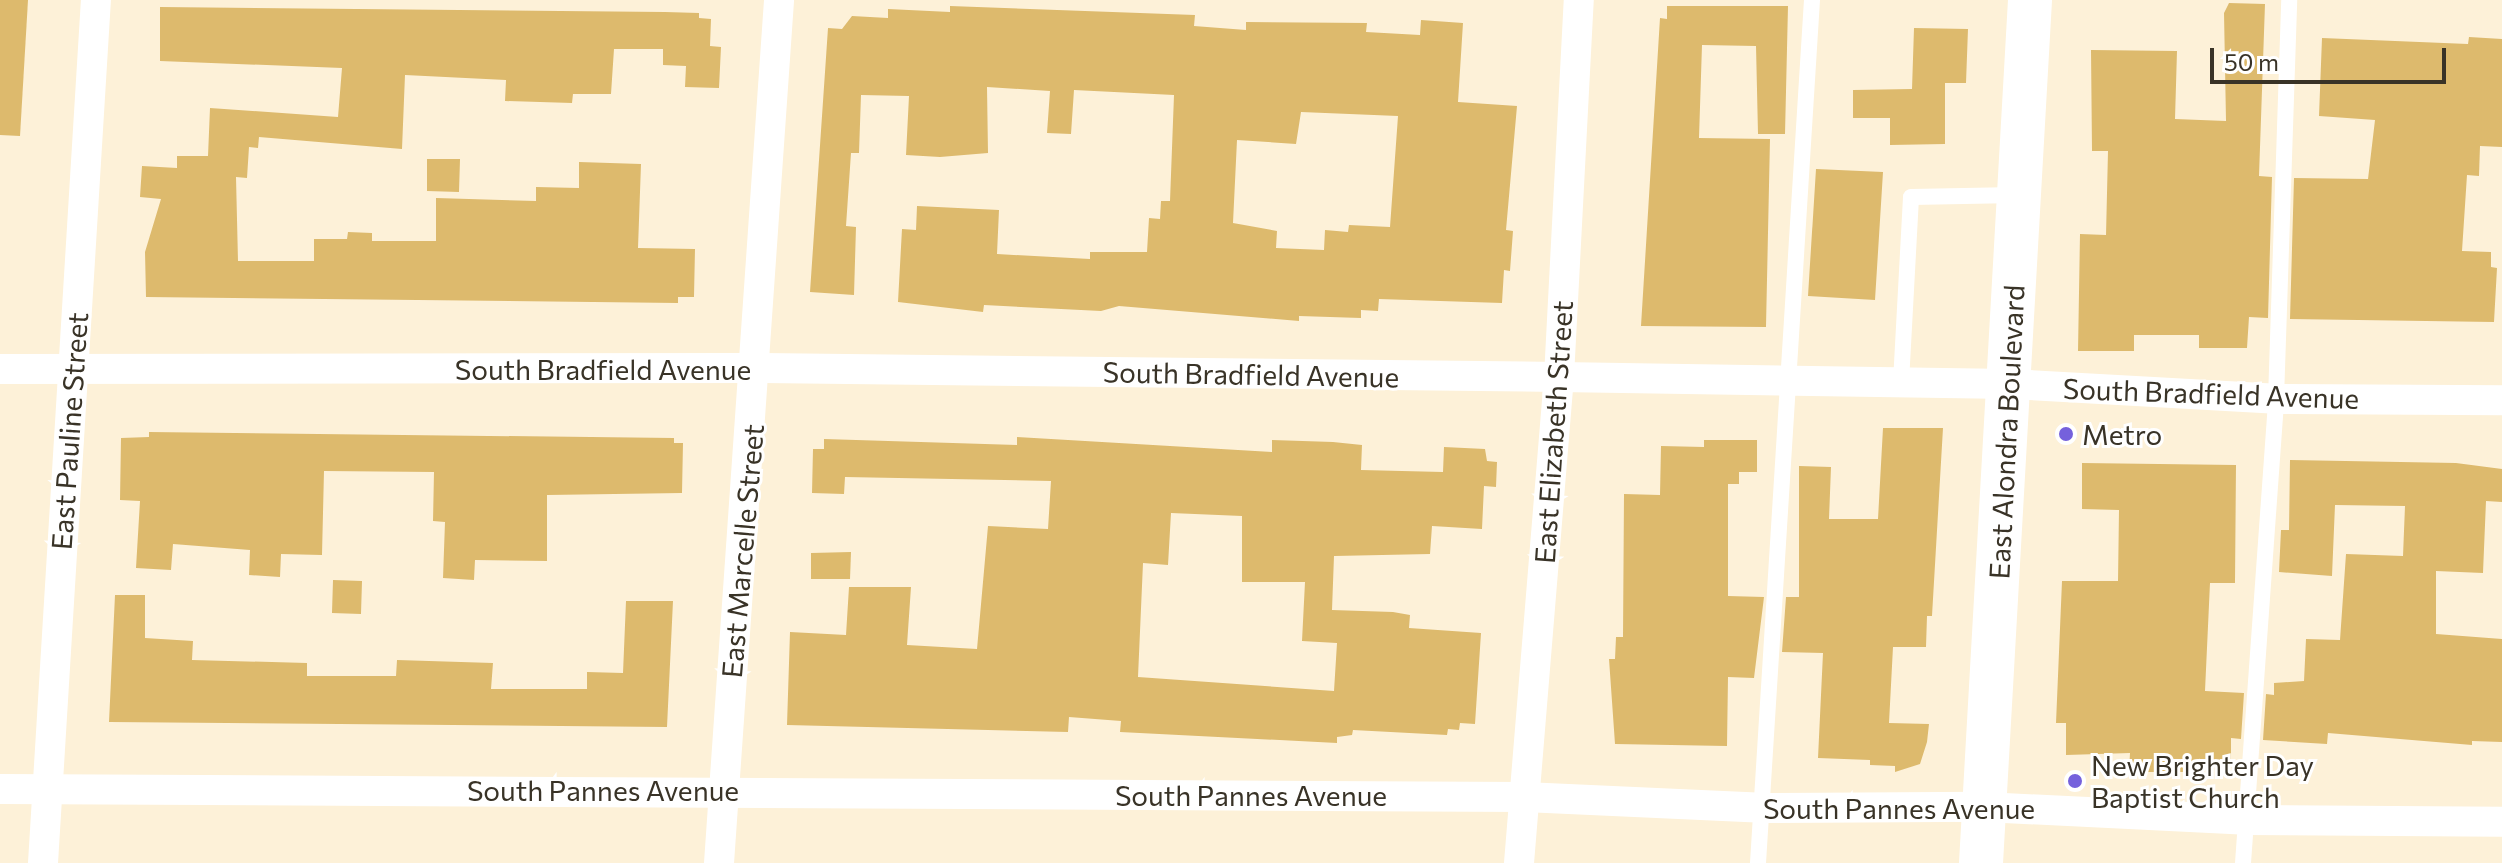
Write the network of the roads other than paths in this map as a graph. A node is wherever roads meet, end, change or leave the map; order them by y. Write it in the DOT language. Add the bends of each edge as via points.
graph roads {
  1 [pos="96,0"];
  2 [pos="779,0"];
  3 [pos="1579,0"];
  4 [pos="1812,0"];
  5 [pos="2030,0"];
  6 [pos="2289,0"];
  7 [pos="2019,195"];
  8 [pos="757,368"];
  9 [pos="0,369"];
  10 [pos="73,371"];
  11 [pos="1559,377"];
  12 [pos="1790,382"];
  13 [pos="1901,382"];
  14 [pos="2010,384"];
  15 [pos="2276,399"];
  16 [pos="2502,400"];
  17 [pos="0,789"];
  18 [pos="47,789"];
  19 [pos="723,791"];
  20 [pos="1524,797"];
  21 [pos="1984,807"];
  22 [pos="1762,808"];
  23 [pos="2246,820"];
  24 [pos="2502,822"];
  25 [pos="43,863"];
  26 [pos="719,863"];
  27 [pos="1519,863"];
  28 [pos="1758,863"];
  29 [pos="1981,863"];
  30 [pos="2243,863"];
  1 -- 10 [label="street, East Pauline Street"];
  2 -- 8 [label="street, East Marcelle Street"];
  3 -- 11 [label="street, East Elizabeth Street"];
  4 -- 12 [label="lane"];
  5 -- 7 [label="main road, East Alondra Boulevard"];
  6 -- 15 [label="lane"];
  7 -- 13 [label="lane" via="1911,197"];
  7 -- 14 [label="main road, East Alondra Boulevard"];
  8 -- 10 [label="street, South Bradfield Avenue"];
  8 -- 11 [label="street, South Bradfield Avenue"];
  8 -- 19 [label="street, East Marcelle Street"];
  9 -- 10 [label="street, South Bradfield Avenue"];
  10 -- 18 [label="street, East Pauline Street"];
  11 -- 12 [label="street, South Bradfield Avenue"];
  11 -- 20 [label="street, East Elizabeth Street"];
  12 -- 13 [label="street, South Bradfield Avenue"];
  12 -- 22 [label="lane"];
  13 -- 14 [label="street, South Bradfield Avenue"];
  14 -- 15 [label="street, South Bradfield Avenue"];
  14 -- 21 [label="main road, East Alondra Boulevard"];
  15 -- 16 [label="street, South Bradfield Avenue"];
  15 -- 23 [label="lane"];
  17 -- 18 [label="street, South Pannes Avenue"];
  18 -- 19 [label="street, South Pannes Avenue"];
  18 -- 25 [label="street, East Pauline Street"];
  19 -- 20 [label="street, South Pannes Avenue"];
  19 -- 26 [label="street, East Marcelle Street"];
  20 -- 22 [label="street, South Pannes Avenue"];
  20 -- 27 [label="street, East Elizabeth Street"];
  21 -- 22 [label="street, South Pannes Avenue"];
  21 -- 23 [label="street, South Pannes Avenue"];
  21 -- 29 [label="main road, East Alondra Boulevard"];
  22 -- 28 [label="lane"];
  23 -- 24 [label="street, South Pannes Avenue"];
  23 -- 30 [label="lane"];
}
